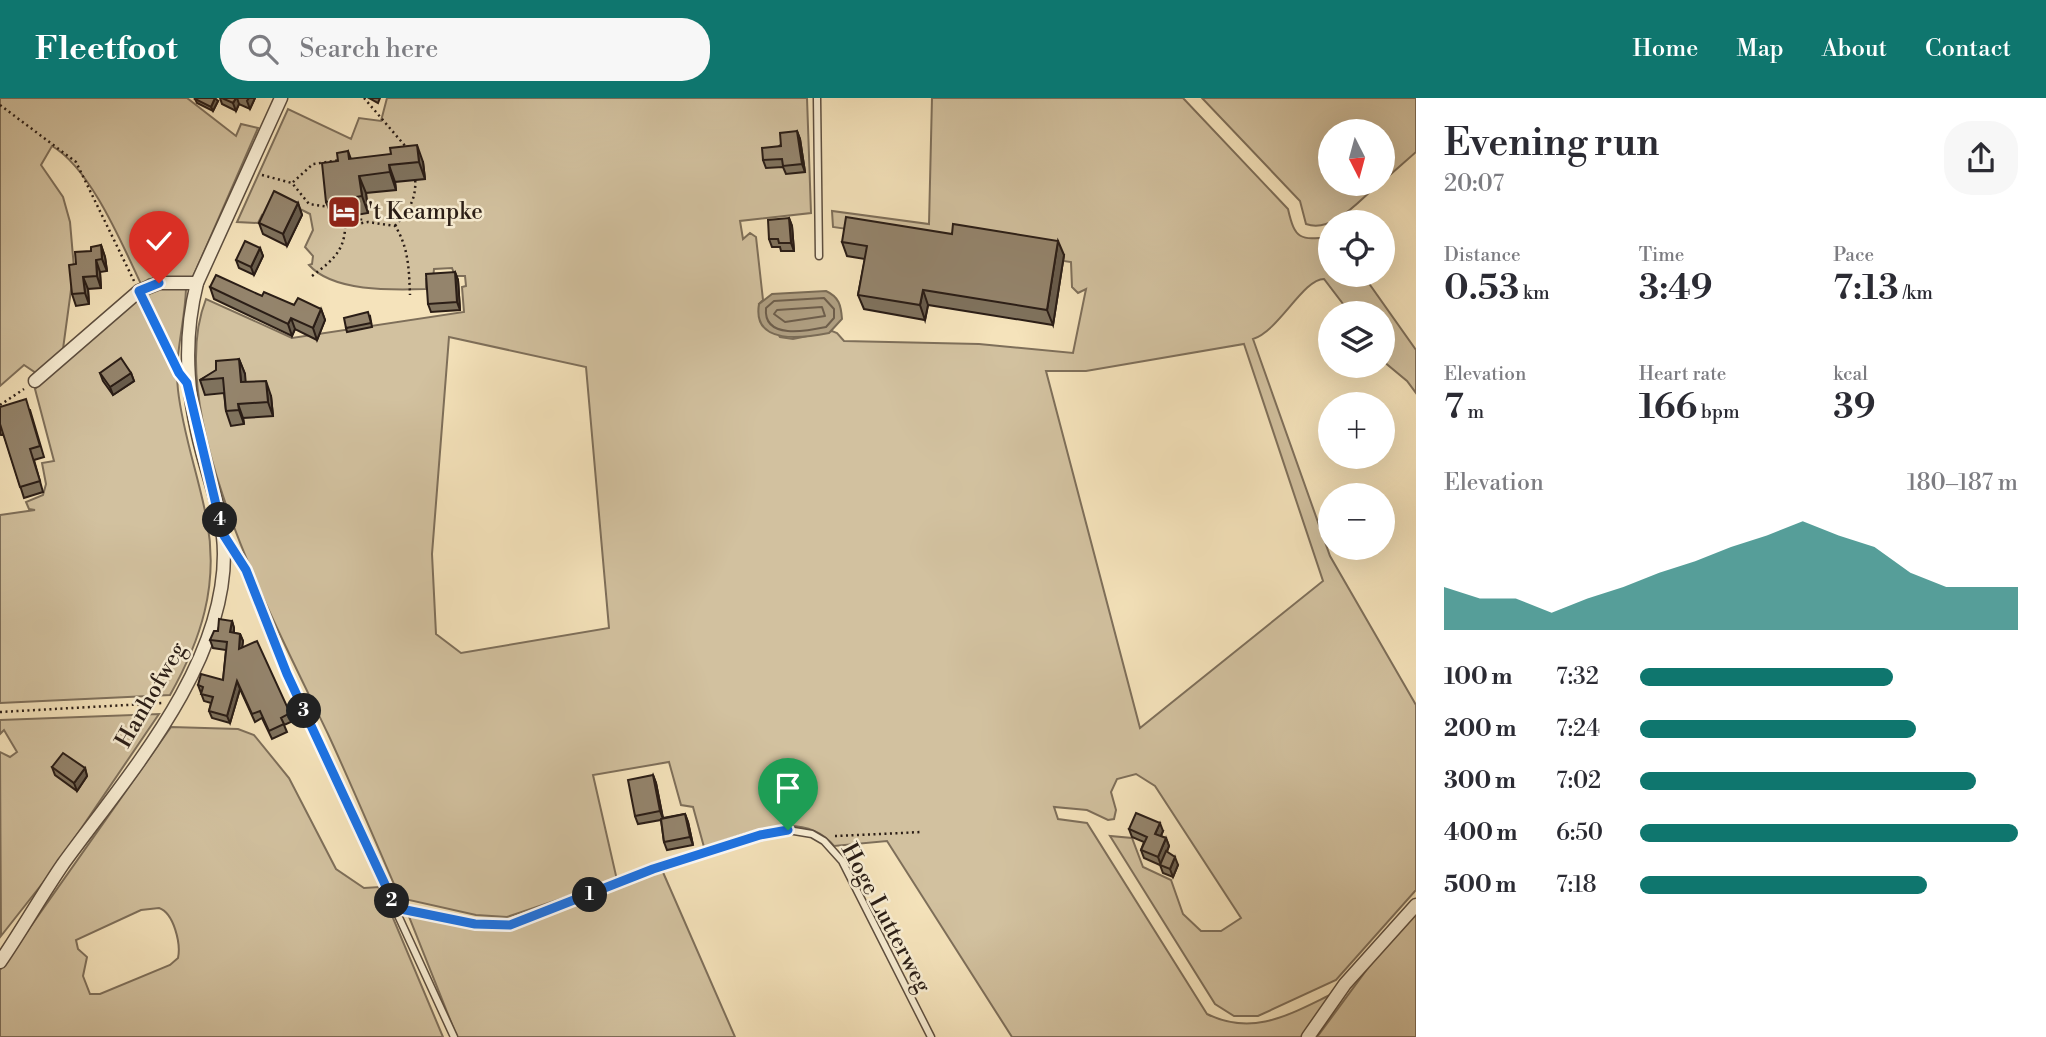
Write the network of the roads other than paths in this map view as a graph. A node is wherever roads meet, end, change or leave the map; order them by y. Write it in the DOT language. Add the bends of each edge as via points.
graph roads {
  1 [pos="281,98"];
  2 [pos="817,98"];
  3 [pos="820,256"];
  4 [pos="197,283"];
  5 [pos="35,381"];
  6 [pos="223,534"];
  7 [pos="1416,905"];
  8 [pos="396,908"];
  9 [pos="0,962"];
  10 [pos="454,1037"];
  11 [pos="931,1037"];
  12 [pos="1308,1037"];
  1 -- 4 [label="street, Hanhofweg"];
  2 -- 3 [label="lane"];
  4 -- 5 [label="street" via="159,283 139,291"];
  4 -- 6 [label="street, Hanhofweg" via="188,331 187,383"];
  6 -- 8 [label="lane" via="246,570 287,674"];
  6 -- 9 [label="street, Hanhofweg" via="222,577 197,665 176,703"];
  7 -- 12 [label="street" via="1345,984"];
  8 -- 10 [label="lane"];
  8 -- 11 [label="lane, Hoge Lutterweg" via="475,924 510,925 653,869 788,830 817,837 842,861"];
}
